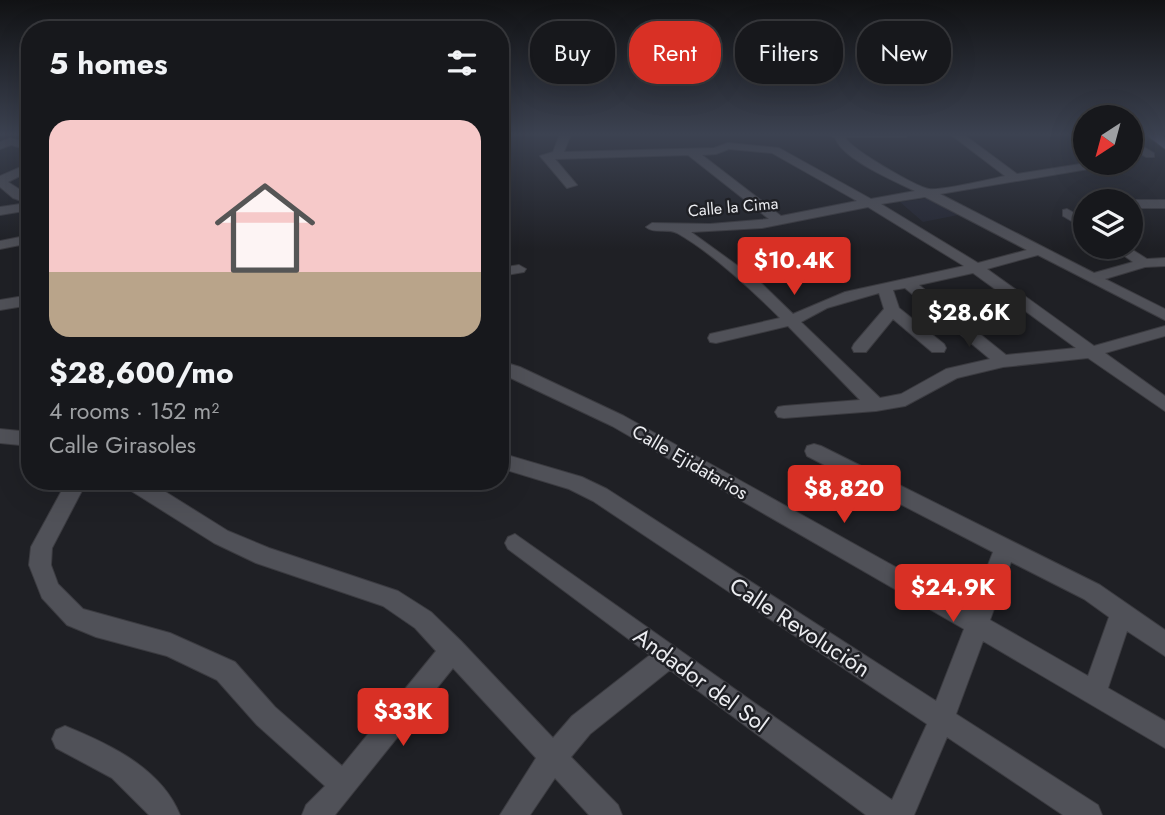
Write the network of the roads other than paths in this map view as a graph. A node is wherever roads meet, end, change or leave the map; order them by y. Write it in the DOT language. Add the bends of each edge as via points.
graph roads {
  1 [pos="562,172"];
  2 [pos="717,172"];
  3 [pos="815,172"];
  4 [pos="887,172"];
  5 [pos="1007,172"];
  6 [pos="1051,172"];
  7 [pos="1015,178"];
  8 [pos="21,180"];
  9 [pos="2,181"];
  10 [pos="570,185"];
  11 [pos="927,195"];
  12 [pos="21,197"];
  13 [pos="872,204"];
  14 [pos="1143,204"];
  15 [pos="1165,204"];
  16 [pos="21,208"];
  17 [pos="0,211"];
  18 [pos="1067,213"];
  19 [pos="1073,217"];
  20 [pos="779,220"];
  21 [pos="652,227"];
  22 [pos="678,228"];
  23 [pos="21,241"];
  24 [pos="0,245"];
  25 [pos="1038,251"];
  26 [pos="1138,259"];
  27 [pos="1165,262"];
  28 [pos="1144,263"];
  29 [pos="976,268"];
  30 [pos="519,269"];
  31 [pos="509,271"];
  32 [pos="1092,278"];
  33 [pos="907,282"];
  34 [pos="885,288"];
  35 [pos="21,302"];
  36 [pos="0,306"];
  37 [pos="892,310"];
  38 [pos="1165,315"];
  39 [pos="793,320"];
  40 [pos="1165,331"];
  41 [pos="716,338"];
  42 [pos="860,348"];
  43 [pos="938,348"];
  44 [pos="1090,352"];
  45 [pos="1003,361"];
  46 [pos="509,370"];
  47 [pos="876,405"];
  48 [pos="1165,405"];
  49 [pos="784,412"];
  50 [pos="0,436"];
  51 [pos="21,438"];
  52 [pos="814,451"];
  53 [pos="509,463"];
  54 [pos="72,490"];
  55 [pos="146,490"];
  56 [pos="515,543"];
  57 [pos="1006,547"];
  58 [pos="1122,614"];
  59 [pos="976,624"];
  60 [pos="1165,643"];
  61 [pos="453,649"];
  62 [pos="668,656"];
  63 [pos="1094,692"];
  64 [pos="942,718"];
  65 [pos="1165,735"];
  66 [pos="65,739"];
  67 [pos="553,757"];
  68 [pos="344,785"];
  69 [pos="166,815"];
  70 [pos="316,815"];
  71 [pos="514,815"];
  72 [pos="608,815"];
  73 [pos="889,815"];
  74 [pos="900,815"];
  75 [pos="1088,815"];
  1 -- 10 [label="street"];
  2 -- 20 [label="street"];
  3 -- 13 [label="street"];
  4 -- 11 [label="street"];
  5 -- 7 [label="street"];
  6 -- 7 [label="street, Calle la Cima"];
  7 -- 11 [label="street, Calle la Cima"];
  8 -- 9 [label="street"];
  9 -- 12 [label="street"];
  11 -- 13 [label="street, Calle la Cima"];
  11 -- 25 [label="street"];
  13 -- 20 [label="street, Calle la Cima"];
  13 -- 29 [label="street"];
  14 -- 15 [label="street"];
  16 -- 17 [label="street"];
  18 -- 19 [label="street"];
  20 -- 22 [label="street, Calle la Cima"];
  21 -- 22 [label="street, Calle la Cima"];
  22 -- 39 [label="street" via="755,285"];
  23 -- 24 [label="street"];
  25 -- 29 [label="street"];
  25 -- 32 [label="street"];
  26 -- 28 [label="street"];
  27 -- 28 [label="street"];
  28 -- 32 [label="street"];
  29 -- 33 [label="street"];
  29 -- 44 [label="street"];
  30 -- 31 [label="street"];
  32 -- 38 [label="street"];
  33 -- 34 [label="street"];
  33 -- 45 [label="street"];
  34 -- 37 [label="street"];
  34 -- 39 [label="street" via="850,295"];
  35 -- 36 [label="street"];
  37 -- 42 [label="street"];
  37 -- 43 [label="street"];
  39 -- 41 [label="street"];
  39 -- 47 [label="street"];
  40 -- 44 [label="street"];
  44 -- 45 [label="street"];
  44 -- 48 [label="street"];
  45 -- 47 [label="street" via="952,373 905,400"];
  46 -- 59 [label="street, Calle Ejidatarios" via="618,421"];
  47 -- 49 [label="street"];
  50 -- 51 [label="street"];
  52 -- 57 [label="street"];
  53 -- 64 [label="street, Calle Revolución" via="600,495"];
  54 -- 68 [label="street" via="42,547 40,565 50,592 75,617 170,645 226,671 266,716"];
  55 -- 61 [label="street" via="221,537 390,598 423,620"];
  56 -- 62 [label="street, Andador del Sol"];
  57 -- 58 [label="street" via="1092,592"];
  57 -- 59 [label="street"];
  58 -- 60 [label="street"];
  58 -- 63 [label="street"];
  59 -- 63 [label="street, Calle Ejidatarios"];
  59 -- 64 [label="street"];
  61 -- 67 [label="street"];
  61 -- 68 [label="street"];
  62 -- 67 [label="street" via="581,725"];
  62 -- 73 [label="street, Andador del Sol"];
  63 -- 65 [label="street, Calle Ejidatarios"];
  64 -- 74 [label="street"];
  64 -- 75 [label="street, Calle Revolución"];
  66 -- 69 [label="street" via="116,762 144,785"];
  67 -- 71 [label="street"];
  67 -- 72 [label="street"];
  68 -- 70 [label="street"];
}
